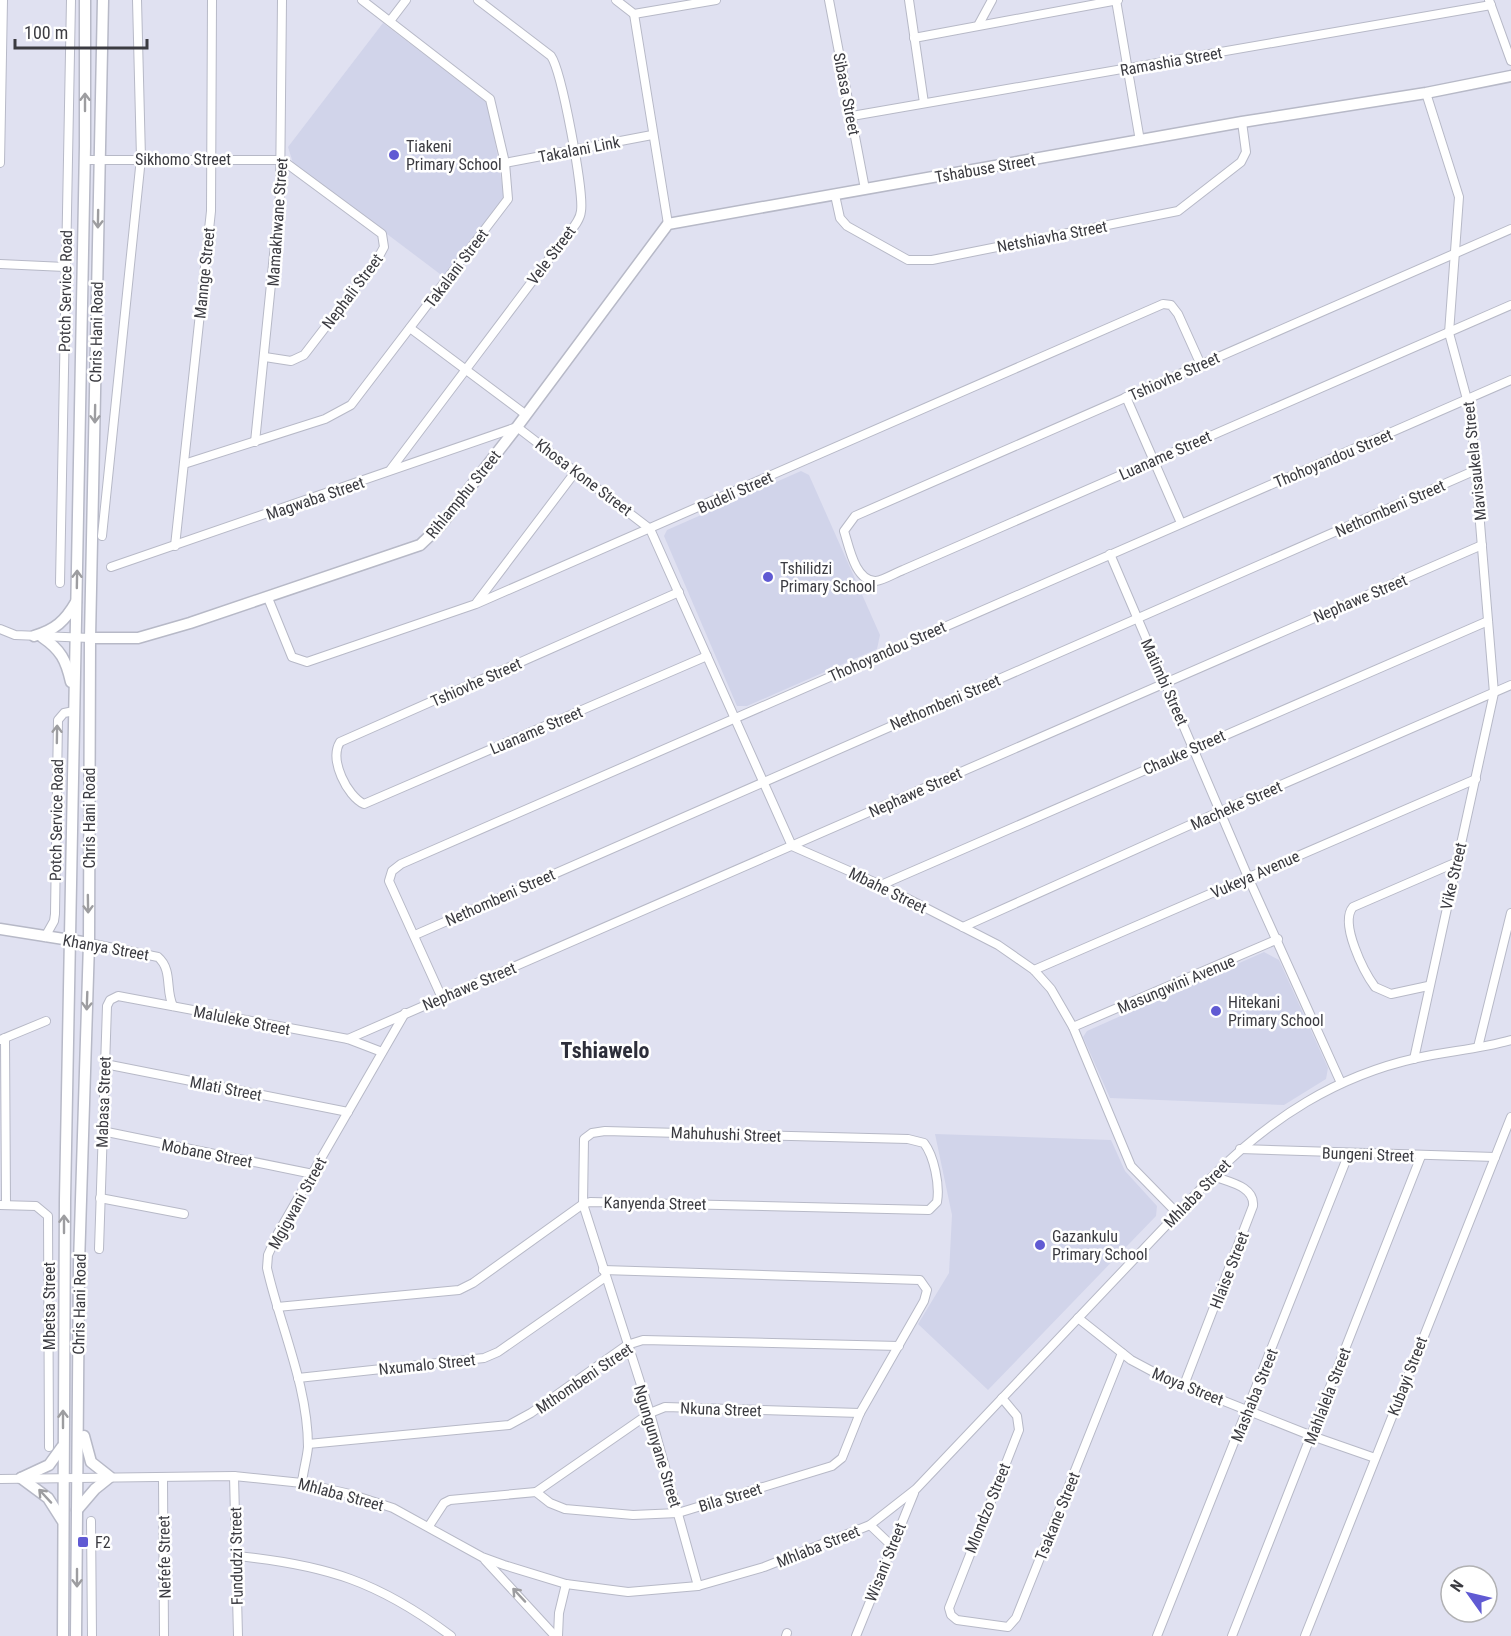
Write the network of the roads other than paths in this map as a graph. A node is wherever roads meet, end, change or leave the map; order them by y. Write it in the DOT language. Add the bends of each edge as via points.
graph roads {
  1 [pos="3,0"];
  2 [pos="72,0"];
  3 [pos="86,0"];
  4 [pos="103,0"];
  5 [pos="137,0"];
  6 [pos="212,0"];
  7 [pos="282,0"];
  8 [pos="362,0"];
  9 [pos="406,0"];
  10 [pos="478,0"];
  11 [pos="616,0"];
  12 [pos="716,0"];
  13 [pos="830,0"];
  14 [pos="909,0"];
  15 [pos="992,0"];
  16 [pos="1117,0"];
  17 [pos="1490,2"];
  18 [pos="634,14"];
  19 [pos="390,21"];
  20 [pos="979,24"];
  21 [pos="914,38"];
  22 [pos="1511,61"];
  23 [pos="1128,68"];
  24 [pos="1511,76"];
  25 [pos="1426,93"];
  26 [pos="924,103"];
  27 [pos="1,106"];
  28 [pos="852,116"];
  29 [pos="1242,122"];
  30 [pos="652,135"];
  31 [pos="1140,141"];
  32 [pos="573,149"];
  33 [pos="141,158"];
  34 [pos="213,158"];
  35 [pos="84,160"];
  36 [pos="100,160"];
  37 [pos="282,160"];
  38 [pos="0,163"];
  39 [pos="505,163"];
  40 [pos="865,189"];
  41 [pos="836,195"];
  42 [pos="668,224"];
  43 [pos="1511,229"];
  44 [pos="1455,254"];
  45 [pos="0,264"];
  46 [pos="65,267"];
  47 [pos="1511,305"];
  48 [pos="410,328"];
  49 [pos="1449,333"];
  50 [pos="265,357"];
  51 [pos="1201,364"];
  52 [pos="466,369"];
  53 [pos="1511,380"];
  54 [pos="1126,397"];
  55 [pos="1468,399"];
  56 [pos="525,414"];
  57 [pos="517,427"];
  58 [pos="255,442"];
  59 [pos="1154,460"];
  60 [pos="184,464"];
  61 [pos="1476,470"];
  62 [pos="390,471"];
  63 [pos="576,471"];
  64 [pos="1181,523"];
  65 [pos="650,529"];
  66 [pos="844,531"];
  67 [pos="102,536"];
  68 [pos="1482,545"];
  69 [pos="175,546"];
  70 [pos="1110,554"];
  71 [pos="111,567"];
  72 [pos="60,583"];
  73 [pos="679,592"];
  74 [pos="268,598"];
  75 [pos="77,601"];
  76 [pos="476,604"];
  77 [pos="1137,619"];
  78 [pos="1488,621"];
  79 [pos="0,629"];
  80 [pos="38,636"];
  81 [pos="76,638"];
  82 [pos="90,638"];
  83 [pos="708,656"];
  84 [pos="1166,682"];
  85 [pos="1511,685"];
  86 [pos="1497,692"];
  87 [pos="1511,693"];
  88 [pos="75,699"];
  89 [pos="74,711"];
  90 [pos="736,718"];
  91 [pos="1194,747"];
  92 [pos="1476,779"];
  93 [pos="762,782"];
  94 [pos="364,804"];
  95 [pos="1221,811"];
  96 [pos="792,846"];
  97 [pos="1457,862"];
  98 [pos="1248,877"];
  99 [pos="881,885"];
  100 [pos="1511,913"];
  101 [pos="963,927"];
  102 [pos="0,929"];
  103 [pos="415,935"];
  104 [pos="45,937"];
  105 [pos="1278,939"];
  106 [pos="70,940"];
  107 [pos="89,943"];
  108 [pos="1034,970"];
  109 [pos="1428,986"];
  110 [pos="442,998"];
  111 [pos="107,1006"];
  112 [pos="173,1006"];
  113 [pos="406,1012"];
  114 [pos="46,1020"];
  115 [pos="1073,1027"];
  116 [pos="3,1039"];
  117 [pos="348,1039"];
  118 [pos="1511,1040"];
  119 [pos="1478,1047"];
  120 [pos="382,1052"];
  121 [pos="1414,1059"];
  122 [pos="105,1064"];
  123 [pos="1341,1083"];
  124 [pos="348,1112"];
  125 [pos="1511,1117"];
  126 [pos="3,1121"];
  127 [pos="102,1131"];
  128 [pos="1240,1149"];
  129 [pos="930,1153"];
  130 [pos="1349,1153"];
  131 [pos="1421,1156"];
  132 [pos="1495,1158"];
  133 [pos="313,1174"];
  134 [pos="1213,1176"];
  135 [pos="100,1198"];
  136 [pos="583,1204"];
  137 [pos="3,1205"];
  138 [pos="1177,1213"];
  139 [pos="184,1214"];
  140 [pos="99,1249"];
  141 [pos="604,1274"];
  142 [pos="277,1307"];
  143 [pos="1078,1318"];
  144 [pos="627,1345"];
  145 [pos="899,1346"];
  146 [pos="1122,1353"];
  147 [pos="297,1378"];
  148 [pos="1184,1385"];
  149 [pos="78,1394"];
  150 [pos="1002,1398"];
  151 [pos="1248,1410"];
  152 [pos="650,1413"];
  153 [pos="861,1413"];
  154 [pos="1312,1436"];
  155 [pos="308,1444"];
  156 [pos="49,1447"];
  157 [pos="63,1447"];
  158 [pos="1375,1458"];
  159 [pos="234,1476"];
  160 [pos="77,1477"];
  161 [pos="110,1477"];
  162 [pos="21,1478"];
  163 [pos="62,1478"];
  164 [pos="163,1478"];
  165 [pos="0,1479"];
  166 [pos="302,1483"];
  167 [pos="916,1489"];
  168 [pos="536,1492"];
  169 [pos="77,1510"];
  170 [pos="678,1513"];
  171 [pos="62,1520"];
  172 [pos="91,1521"];
  173 [pos="870,1525"];
  174 [pos="429,1526"];
  175 [pos="891,1545"];
  176 [pos="237,1556"];
  177 [pos="482,1557"];
  178 [pos="566,1584"];
  179 [pos="698,1586"];
  180 [pos="957,1620"];
  181 [pos="63,1636"];
  182 [pos="76,1636"];
  183 [pos="92,1636"];
  184 [pos="164,1636"];
  185 [pos="238,1636"];
  186 [pos="451,1636"];
  187 [pos="557,1636"];
  188 [pos="856,1636"];
  189 [pos="1157,1636"];
  190 [pos="1232,1636"];
  191 [pos="1305,1636"];
  1 -- 27 [label="street"];
  2 -- 46 [label="street, Potch Service Road"];
  35 -- 3 [label="main road, Chris Hani Road, one-way"];
  4 -- 36 [label="main road, Chris Hani Road"];
  5 -- 33 [label="street, Chris Hani Road"];
  6 -- 34 [label="street, Mannge Street"];
  7 -- 37 [label="street, Mamakhwane Street"];
  8 -- 19 [label="street, Takalani Street"];
  9 -- 19 [label="street"];
  10 -- 32 [label="street, Vele Street" via="551,56 558,70"];
  11 -- 18 [label="street"];
  12 -- 18 [label="street"];
  13 -- 28 [label="street, Sibasa Street"];
  14 -- 21 [label="street"];
  15 -- 20 [label="street"];
  16 -- 20 [label="street"];
  16 -- 23 [label="street"];
  17 -- 22 [label="street"];
  17 -- 23 [label="street, Ramashia Street"];
  18 -- 30 [label="street"];
  19 -- 39 [label="street, Takalani Street" via="490,99"];
  20 -- 21 [label="street"];
  21 -- 26 [label="street"];
  23 -- 26 [label="street, Ramashia Street"];
  23 -- 31 [label="street"];
  24 -- 25 [label="main road, Tshabuse Street"];
  25 -- 29 [label="main road, Tshabuse Street"];
  25 -- 44 [label="street, Mavisaukela Street" via="1460,197"];
  26 -- 28 [label="street, Ramashia Street"];
  27 -- 38 [label="street"];
  28 -- 40 [label="street, Sibasa Street"];
  29 -- 31 [label="main road, Tshabuse Street"];
  29 -- 41 [label="street, Netshiavha Street" via="1246,152 1241,162 1178,212 932,260 908,260 847,226 840,218"];
  30 -- 32 [label="street, Takalani Link"];
  30 -- 42 [label="street"];
  31 -- 40 [label="main road, Tshabuse Street"];
  32 -- 39 [label="street, Takalani Link"];
  32 -- 52 [label="street, Vele Street" via="582,204 580,217"];
  33 -- 34 [label="street, Sikhomo Street"];
  33 -- 36 [label="street, Sikhomo Street"];
  33 -- 67 [label="street, Chris Hani Road"];
  34 -- 37 [label="street, Sikhomo Street"];
  34 -- 60 [label="street, Mannge Street" via="211,211"];
  35 -- 36 [label="street, Sikhomo Street"];
  75 -- 35 [label="main road, Chris Hani Road, one-way"];
  36 -- 82 [label="main road, Chris Hani Road, one-way"];
  37 -- 50 [label="street, Mamakhwane Street"];
  37 -- 50 [label="street, Nephali Street" via="377,231 385,242 377,260 304,355 291,361"];
  39 -- 48 [label="street, Takalani Street" via="508,199"];
  40 -- 41 [label="main road, Tshabuse Street"];
  41 -- 42 [label="main road, Tshabuse Street"];
  42 -- 56 [label="main road, Rihlamphu Street"];
  43 -- 44 [label="street, Tshiovhe Street"];
  44 -- 49 [label="street, Mavisaukela Street"];
  44 -- 51 [label="street, Tshiovhe Street"];
  45 -- 46 [label="street"];
  46 -- 72 [label="street, Potch Service Road"];
  47 -- 49 [label="street, Luaname Street"];
  48 -- 52 [label="street"];
  48 -- 58 [label="street, Takalani Street" via="347,408"];
  49 -- 55 [label="street, Mavisaukela Street"];
  49 -- 59 [label="street, Luaname Street"];
  50 -- 58 [label="street, Mamakhwane Street"];
  51 -- 54 [label="street, Tshiovhe Street"];
  51 -- 65 [label="street, Budeli Street" via="1174,308 1163,304"];
  52 -- 56 [label="street"];
  52 -- 62 [label="street, Vele Street"];
  53 -- 55 [label="street, Thohoyandou Street"];
  54 -- 59 [label="street"];
  54 -- 66 [label="street, Tshiovhe Street" via="855,516"];
  55 -- 61 [label="street, Mavisaukela Street"];
  55 -- 64 [label="street, Thohoyandou Street"];
  56 -- 57 [label="main road, Rihlamphu Street"];
  57 -- 62 [label="street, Magwaba Street"];
  57 -- 63 [label="street, Khosa Kone Street"];
  57 -- 74 [label="main road, Rihlamphu Street" via="420,546"];
  58 -- 60 [label="street, Takalani Street"];
  59 -- 64 [label="street"];
  59 -- 66 [label="street, Luaname Street" via="876,581 860,572"];
  60 -- 69 [label="street, Mannge Street"];
  61 -- 68 [label="street, Mavisaukela Street"];
  61 -- 77 [label="street, Nethombeni Street"];
  62 -- 69 [label="street, Magwaba Street"];
  63 -- 65 [label="street, Khosa Kone Street"];
  63 -- 76 [label="street"];
  64 -- 70 [label="street, Thohoyandou Street"];
  65 -- 73 [label="street"];
  65 -- 76 [label="street, Budeli Street"];
  68 -- 78 [label="street, Mavisaukela Street"];
  68 -- 84 [label="street, Nephawe Street"];
  69 -- 71 [label="street, Magwaba Street"];
  70 -- 77 [label="street, Matimbi Street"];
  70 -- 90 [label="street, Thohoyandou Street"];
  73 -- 83 [label="street"];
  73 -- 94 [label="street, Tshiovhe Street" via="340,742 336,760 350,793"];
  74 -- 76 [label="street, Budeli Street" via="292,657 301,662 338,653"];
  74 -- 82 [label="main road, Rihlamphu Street" via="138,638"];
  75 -- 80 [label="main road" via="62,623"];
  75 -- 81 [label="main road, Chris Hani Road"];
  77 -- 84 [label="street, Matimbi Street"];
  77 -- 93 [label="street, Nethombeni Street"];
  78 -- 86 [label="street, Mavisaukela Street"];
  78 -- 91 [label="street, Chauke Street"];
  79 -- 80 [label="street"];
  80 -- 81 [label="street"];
  80 -- 88 [label="main road" via="53,644 66,660"];
  81 -- 82 [label="street"];
  81 -- 88 [label="main road, Chris Hani Road"];
  82 -- 107 [label="main road, Chris Hani Road, one-way"];
  83 -- 90 [label="street"];
  83 -- 94 [label="street, Luaname Street"];
  84 -- 91 [label="street, Matimbi Street"];
  84 -- 96 [label="street, Nephawe Street"];
  85 -- 86 [label="street, Macheke Street"];
  86 -- 87 [label="street"];
  86 -- 92 [label="street, Vike Street"];
  86 -- 95 [label="street, Macheke Street"];
  88 -- 89 [label="main road, Chris Hani Road"];
  104 -- 89 [label="street, Potch Service Road, one-way" via="55,914 58,720 64,713"];
  89 -- 106 [label="main road, Chris Hani Road"];
  90 -- 93 [label="street"];
  90 -- 103 [label="street, Thohoyandou Street" via="401,864 392,871 389,881"];
  91 -- 95 [label="street, Matimbi Street"];
  91 -- 99 [label="street, Chauke Street"];
  92 -- 97 [label="street, Vike Street"];
  92 -- 98 [label="street, Vukeya Avenue"];
  93 -- 96 [label="street"];
  93 -- 103 [label="street, Nethombeni Street"];
  95 -- 98 [label="street, Matimbi Street"];
  95 -- 101 [label="street, Macheke Street"];
  96 -- 99 [label="street, Mbahe Street"];
  96 -- 110 [label="street, Nephawe Street"];
  97 -- 109 [label="street, Vike Street"];
  97 -- 109 [label="street" via="1353,908 1348,914 1348,929 1376,987 1391,994"];
  98 -- 105 [label="street, Matimbi Street"];
  98 -- 108 [label="street, Vukeya Avenue"];
  99 -- 101 [label="street, Mbahe Street"];
  100 -- 119 [label="street"];
  101 -- 108 [label="street, Mbahe Street"];
  102 -- 104 [label="main road, Khanya Street"];
  103 -- 110 [label="street, Thohoyandou Street"];
  104 -- 106 [label="main road, Khanya Street"];
  105 -- 115 [label="street, Masungwini Avenue"];
  105 -- 123 [label="street, Matimbi Street"];
  106 -- 107 [label="main road, Khanya Street"];
  157 -- 106 [label="main road, Chris Hani Road, one-way"];
  107 -- 112 [label="street, Khanya Street" via="158,957 167,970"];
  107 -- 149 [label="main road, Chris Hani Road, one-way"];
  108 -- 115 [label="street, Mbahe Street" via="1051,989"];
  109 -- 121 [label="street, Vike Street"];
  110 -- 113 [label="street, Nephawe Street"];
  111 -- 112 [label="street, Maluleke Street" via="118,996"];
  111 -- 122 [label="street, Mabasa Street"];
  112 -- 117 [label="street, Maluleke Street"];
  113 -- 117 [label="street, Nephawe Street"];
  113 -- 120 [label="street, Mgigwani Street"];
  114 -- 116 [label="street"];
  115 -- 138 [label="street, Mbahe Street" via="1131,1166"];
  116 -- 126 [label="street"];
  117 -- 120 [label="street, Maluleke Street"];
  118 -- 119 [label="street, Mhlaba Street"];
  119 -- 121 [label="street, Mhlaba Street"];
  120 -- 124 [label="street, Mgigwani Street"];
  121 -- 123 [label="street, Mhlaba Street"];
  122 -- 124 [label="street, Mlati Street"];
  122 -- 127 [label="street, Mabasa Street"];
  123 -- 128 [label="street, Mhlaba Street" via="1284,1115"];
  124 -- 133 [label="street, Mgigwani Street"];
  125 -- 132 [label="street, Kubayi Street"];
  126 -- 137 [label="street"];
  127 -- 133 [label="street, Mobane Street"];
  127 -- 135 [label="street, Mabasa Street"];
  128 -- 130 [label="street, Bungeni Street"];
  128 -- 134 [label="street, Mhlaba Street"];
  129 -- 136 [label="street, Kanyenda Street" via="938,1195 937,1202 928,1209 599,1201"];
  129 -- 136 [label="street, Mahuhushi Street" via="924,1143 915,1140 598,1132 588,1135 583,1143"];
  130 -- 131 [label="street, Bungeni Street"];
  130 -- 151 [label="street, Mashaba Street"];
  131 -- 132 [label="street, Bungeni Street"];
  131 -- 154 [label="street, Mahlalela Street"];
  132 -- 158 [label="street, Kubayi Street"];
  133 -- 142 [label="street, Mgigwani Street" via="268,1254 267,1268"];
  134 -- 138 [label="street, Mhlaba Street"];
  134 -- 148 [label="street, Hlaise Street" via="1246,1189 1253,1197 1253,1206"];
  135 -- 139 [label="street"];
  135 -- 140 [label="street, Mabasa Street"];
  136 -- 141 [label="street, Ngungunyane Street"];
  136 -- 142 [label="street, Kanyenda Street" via="459,1290"];
  137 -- 156 [label="street, Mbetsa Street" via="36,1206 48,1216"];
  138 -- 143 [label="street, Mhlaba Street"];
  141 -- 144 [label="street, Ngungunyane Street"];
  141 -- 145 [label="street, Bila Street" via="920,1280 927,1290 924,1301"];
  141 -- 147 [label="street, Nxumalo Street" via="498,1352 484,1358"];
  142 -- 147 [label="street, Mgigwani Street"];
  143 -- 146 [label="street, Moya Street"];
  143 -- 150 [label="street, Mhlaba Street"];
  144 -- 145 [label="street, Mthombeni Street" via="643,1340"];
  144 -- 152 [label="street, Ngungunyane Street"];
  144 -- 155 [label="street, Mthombeni Street" via="509,1425"];
  145 -- 153 [label="street, Bila Street"];
  146 -- 148 [label="street, Moya Street"];
  146 -- 180 [label="street, Tsakane Street" via="1014,1622 1008,1628"];
  147 -- 155 [label="street, Mgigwani Street"];
  148 -- 151 [label="street, Moya Street"];
  149 -- 160 [label="main road, Chris Hani Road"];
  149 -- 161 [label="main road" via="88,1457"];
  150 -- 167 [label="street, Mhlaba Street"];
  150 -- 180 [label="street, Mlondzo Street" via="1017,1416 1019,1430 950,1602 951,1615"];
  151 -- 154 [label="street, Moya Street"];
  151 -- 189 [label="street, Mashaba Street"];
  152 -- 153 [label="street, Nkuna Street" via="665,1407"];
  152 -- 168 [label="street, Nkuna Street"];
  152 -- 170 [label="street, Ngungunyane Street"];
  153 -- 170 [label="street, Bila Street" via="842,1458 832,1466"];
  154 -- 158 [label="street, Moya Street"];
  154 -- 190 [label="street, Mahlalela Street"];
  155 -- 166 [label="street, Mgigwani Street"];
  157 -- 162 [label="main road" via="49,1465"];
  157 -- 163 [label="main road, Chris Hani Road"];
  158 -- 191 [label="street, Kubayi Street"];
  159 -- 164 [label="street, Mhlaba Street"];
  159 -- 166 [label="street, Mhlaba Street"];
  159 -- 176 [label="street, Fundudzi Street"];
  160 -- 161 [label="street, Mhlaba Street"];
  160 -- 163 [label="street, Mhlaba Street"];
  160 -- 169 [label="main road, Chris Hani Road"];
  161 -- 164 [label="street, Mhlaba Street"];
  161 -- 169 [label="main road"];
  162 -- 163 [label="street, Mhlaba Street"];
  162 -- 165 [label="street, Mhlaba Street"];
  171 -- 162 [label="main road, one-way" via="48,1498"];
  163 -- 171 [label="main road, Chris Hani Road"];
  164 -- 184 [label="street, Nefefe Street"];
  166 -- 174 [label="street, Mhlaba Street" via="372,1500"];
  167 -- 173 [label="street, Mhlaba Street"];
  167 -- 175 [label="street, Wisani Street"];
  168 -- 170 [label="street, Bila Street" via="566,1509 633,1515"];
  168 -- 174 [label="street" via="450,1500"];
  169 -- 182 [label="main road, Chris Hani Road, one-way"];
  170 -- 179 [label="street, Ngungunyane Street"];
  171 -- 181 [label="main road, Chris Hani Road"];
  172 -- 183 [label="street"];
  173 -- 175 [label="street"];
  173 -- 179 [label="street, Mhlaba Street" via="764,1567"];
  174 -- 177 [label="street, Mhlaba Street"];
  175 -- 188 [label="street, Wisani Street"];
  176 -- 185 [label="street, Fundudzi Street"];
  176 -- 186 [label="street" via="331,1571 399,1599"];
  177 -- 178 [label="street, Mhlaba Street"];
  187 -- 177 [label="street, one-way"];
  178 -- 179 [label="street, Mhlaba Street" via="628,1592"];
  178 -- 187 [label="street"];
}
